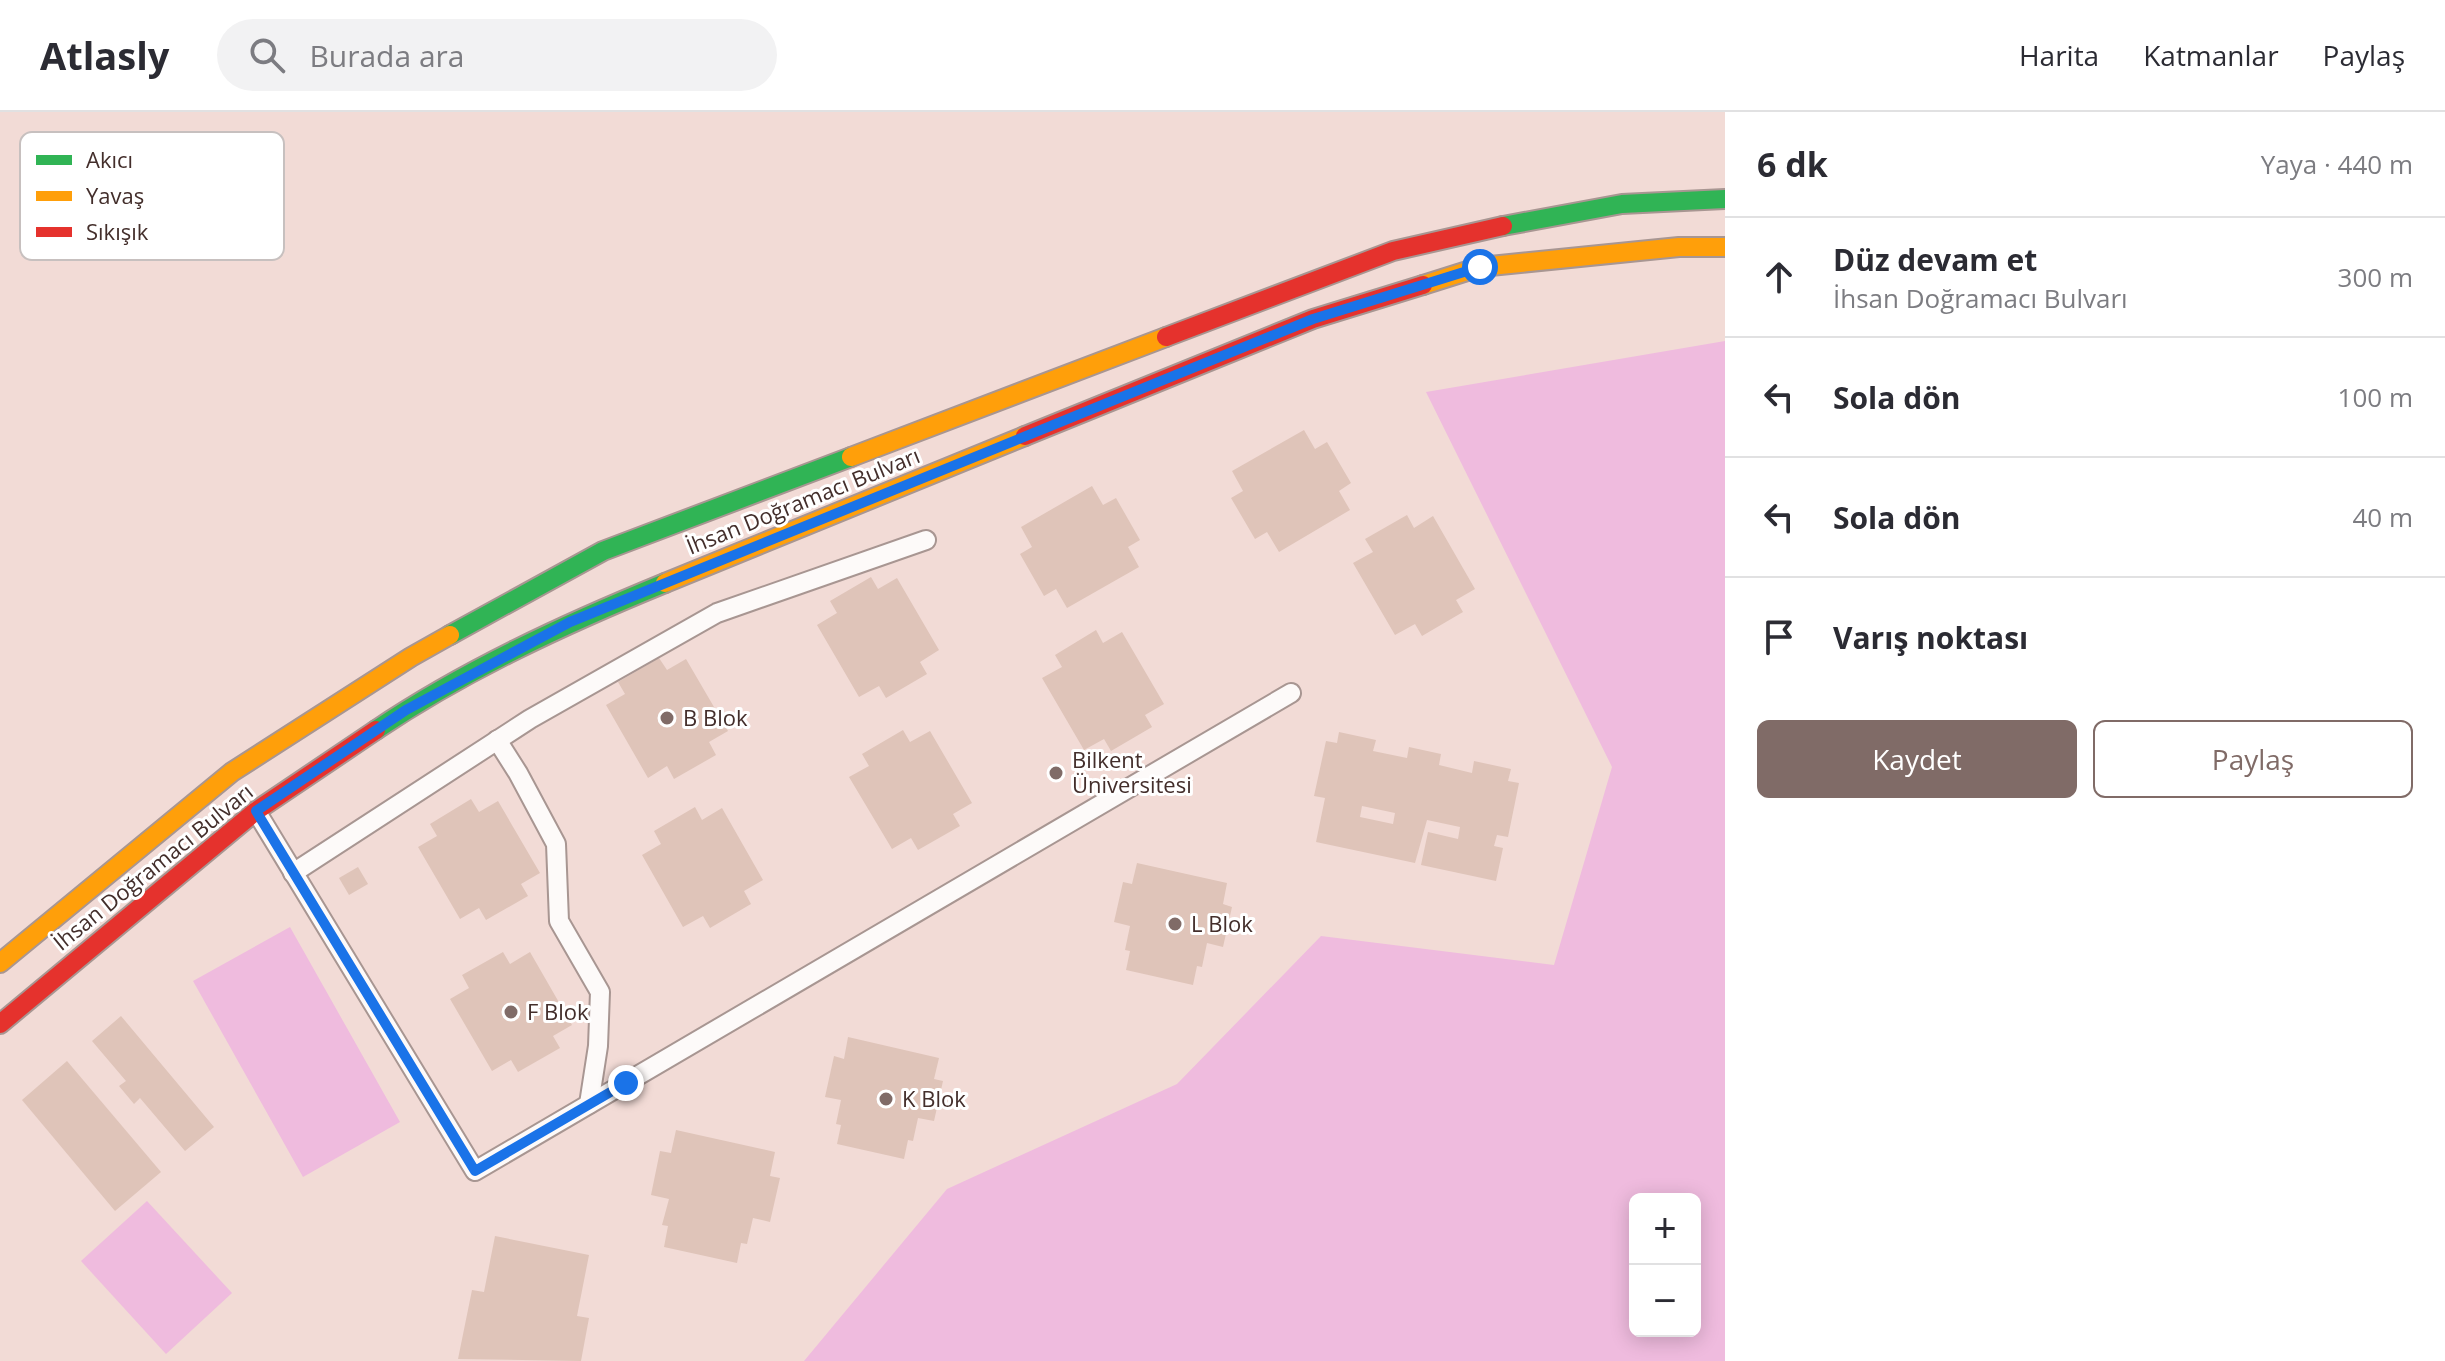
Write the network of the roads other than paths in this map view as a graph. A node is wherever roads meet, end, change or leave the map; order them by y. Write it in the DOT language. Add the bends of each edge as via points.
graph roads {
  1 [pos="1725,199"];
  2 [pos="1725,247"];
  3 [pos="926,540"];
  4 [pos="1291,693"];
  5 [pos="497,740"];
  6 [pos="256,811"];
  7 [pos="293,873"];
  8 [pos="0,963"];
  9 [pos="0,1024"];
  10 [pos="589,1104"];
  1 -- 8 [label="main road, İhsan Doğramacı Bulvarı" via="1622,204 1393,251 603,551 411,657 232,772"];
  2 -- 6 [label="main road, İhsan Doğramacı Bulvarı" via="1480,267 1313,319 570,622 406,710"];
  3 -- 5 [label="lane" via="717,613"];
  4 -- 10 [label="lane"];
  5 -- 7 [label="lane"];
  5 -- 10 [label="lane" via="556,844 559,921 600,992"];
  6 -- 7 [label="lane"];
  6 -- 9 [label="main road, İhsan Doğramacı Bulvarı"];
  7 -- 10 [label="lane" via="475,1171"];
}
